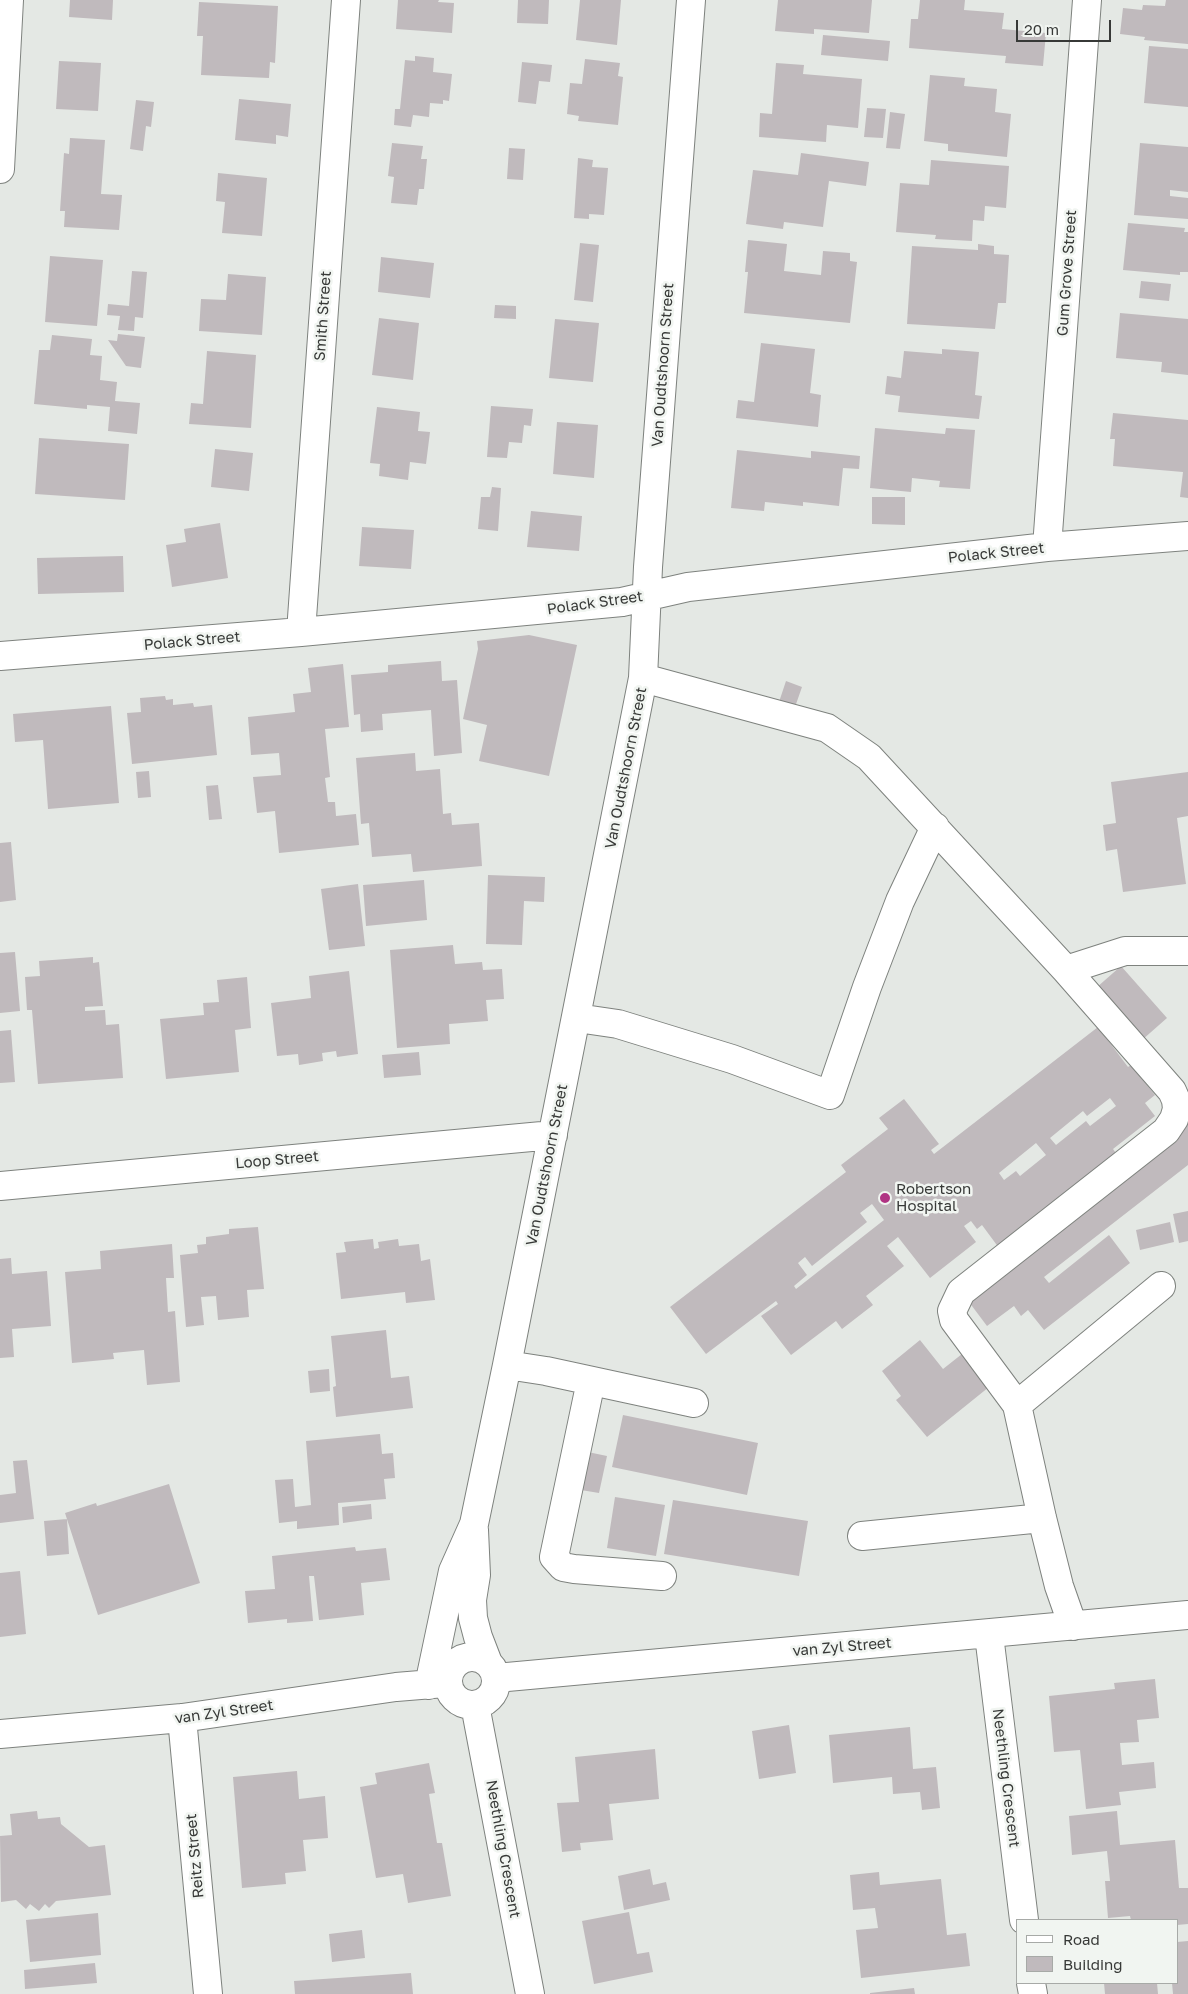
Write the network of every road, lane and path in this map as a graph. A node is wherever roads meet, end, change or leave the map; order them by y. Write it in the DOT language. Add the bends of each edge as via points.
graph roads {
  1 [pos="9,0"];
  2 [pos="346,0"];
  3 [pos="691,0"];
  4 [pos="1087,0"];
  5 [pos="0,169"];
  6 [pos="1188,536"];
  7 [pos="1047,547"];
  8 [pos="647,596"];
  9 [pos="301,632"];
  10 [pos="0,656"];
  11 [pos="643,678"];
  12 [pos="935,827"];
  13 [pos="1188,951"];
  14 [pos="1066,970"];
  15 [pos="577,1018"];
  16 [pos="553,1135"];
  17 [pos="0,1186"];
  18 [pos="1161,1286"];
  19 [pos="507,1365"];
  20 [pos="591,1381"];
  21 [pos="694,1403"];
  22 [pos="1017,1405"];
  23 [pos="1042,1518"];
  24 [pos="474,1524"];
  25 [pos="862,1536"];
  26 [pos="662,1576"];
  27 [pos="1188,1615"];
  28 [pos="1073,1626"];
  29 [pos="989,1635"];
  30 [pos="492,1671"];
  31 [pos="438,1684"];
  32 [pos="475,1705"];
  33 [pos="182,1718"];
  34 [pos="0,1734"];
  35 [pos="1024,1919"];
  36 [pos="208,1994"];
  37 [pos="530,1994"];
  1 -- 5 [label="street"];
  2 -- 9 [label="street, Smith Street"];
  3 -- 8 [label="street, Van Oudtshoorn Street"];
  4 -- 7 [label="street, Gum Grove Street"];
  6 -- 7 [label="street, Polack Street"];
  7 -- 8 [label="street, Polack Street" via="688,587"];
  8 -- 9 [label="street, Polack Street" via="622,602"];
  8 -- 11 [label="street, Van Oudtshoorn Street"];
  9 -- 10 [label="street, Polack Street"];
  11 -- 12 [label="street" via="827,728 869,757"];
  11 -- 15 [label="street, Van Oudtshoorn Street"];
  12 -- 14 [label="street"];
  12 -- 15 [label="street" via="900,901 830,1095 732,1059 618,1024"];
  13 -- 14 [label="street" via="1125,951"];
  14 -- 22 [label="street" via="1172,1091 1177,1109 1166,1131 958,1297 952,1311 954,1320"];
  15 -- 16 [label="street, Van Oudtshoorn Street"];
  16 -- 17 [label="street, Loop Street"];
  16 -- 19 [label="street, Van Oudtshoorn Street"];
  18 -- 22 [label="street"];
  19 -- 20 [label="street"];
  19 -- 24 [label="street, Van Oudtshoorn Street"];
  20 -- 21 [label="street"];
  20 -- 26 [label="street" via="554,1557 563,1567 574,1570"];
  22 -- 23 [label="street"];
  23 -- 25 [label="street"];
  23 -- 28 [label="street"];
  24 -- 30 [label="street, Van Oudtshoorn Street" via="476,1575 473,1618"];
  24 -- 31 [label="street, Van Oudtshoorn Street" via="453,1571"];
  27 -- 28 [label="street, van Zyl Street"];
  28 -- 29 [label="street, van Zyl Street"];
  29 -- 30 [label="street, van Zyl Street"];
  29 -- 35 [label="street, Neethling Crescent"];
  30 -- 31 [label="street" via="478,1658 468,1657 458,1661 450,1669 447,1679"];
  30 -- 32 [label="street" via="493,1693"];
  31 -- 32 [label="street" via="449,1690 455,1699"];
  31 -- 33 [label="street, van Zyl Street" via="396,1687"];
  32 -- 37 [label="street, Neethling Crescent"];
  33 -- 34 [label="street, van Zyl Street"];
  33 -- 36 [label="street, Reitz Street"];
}
